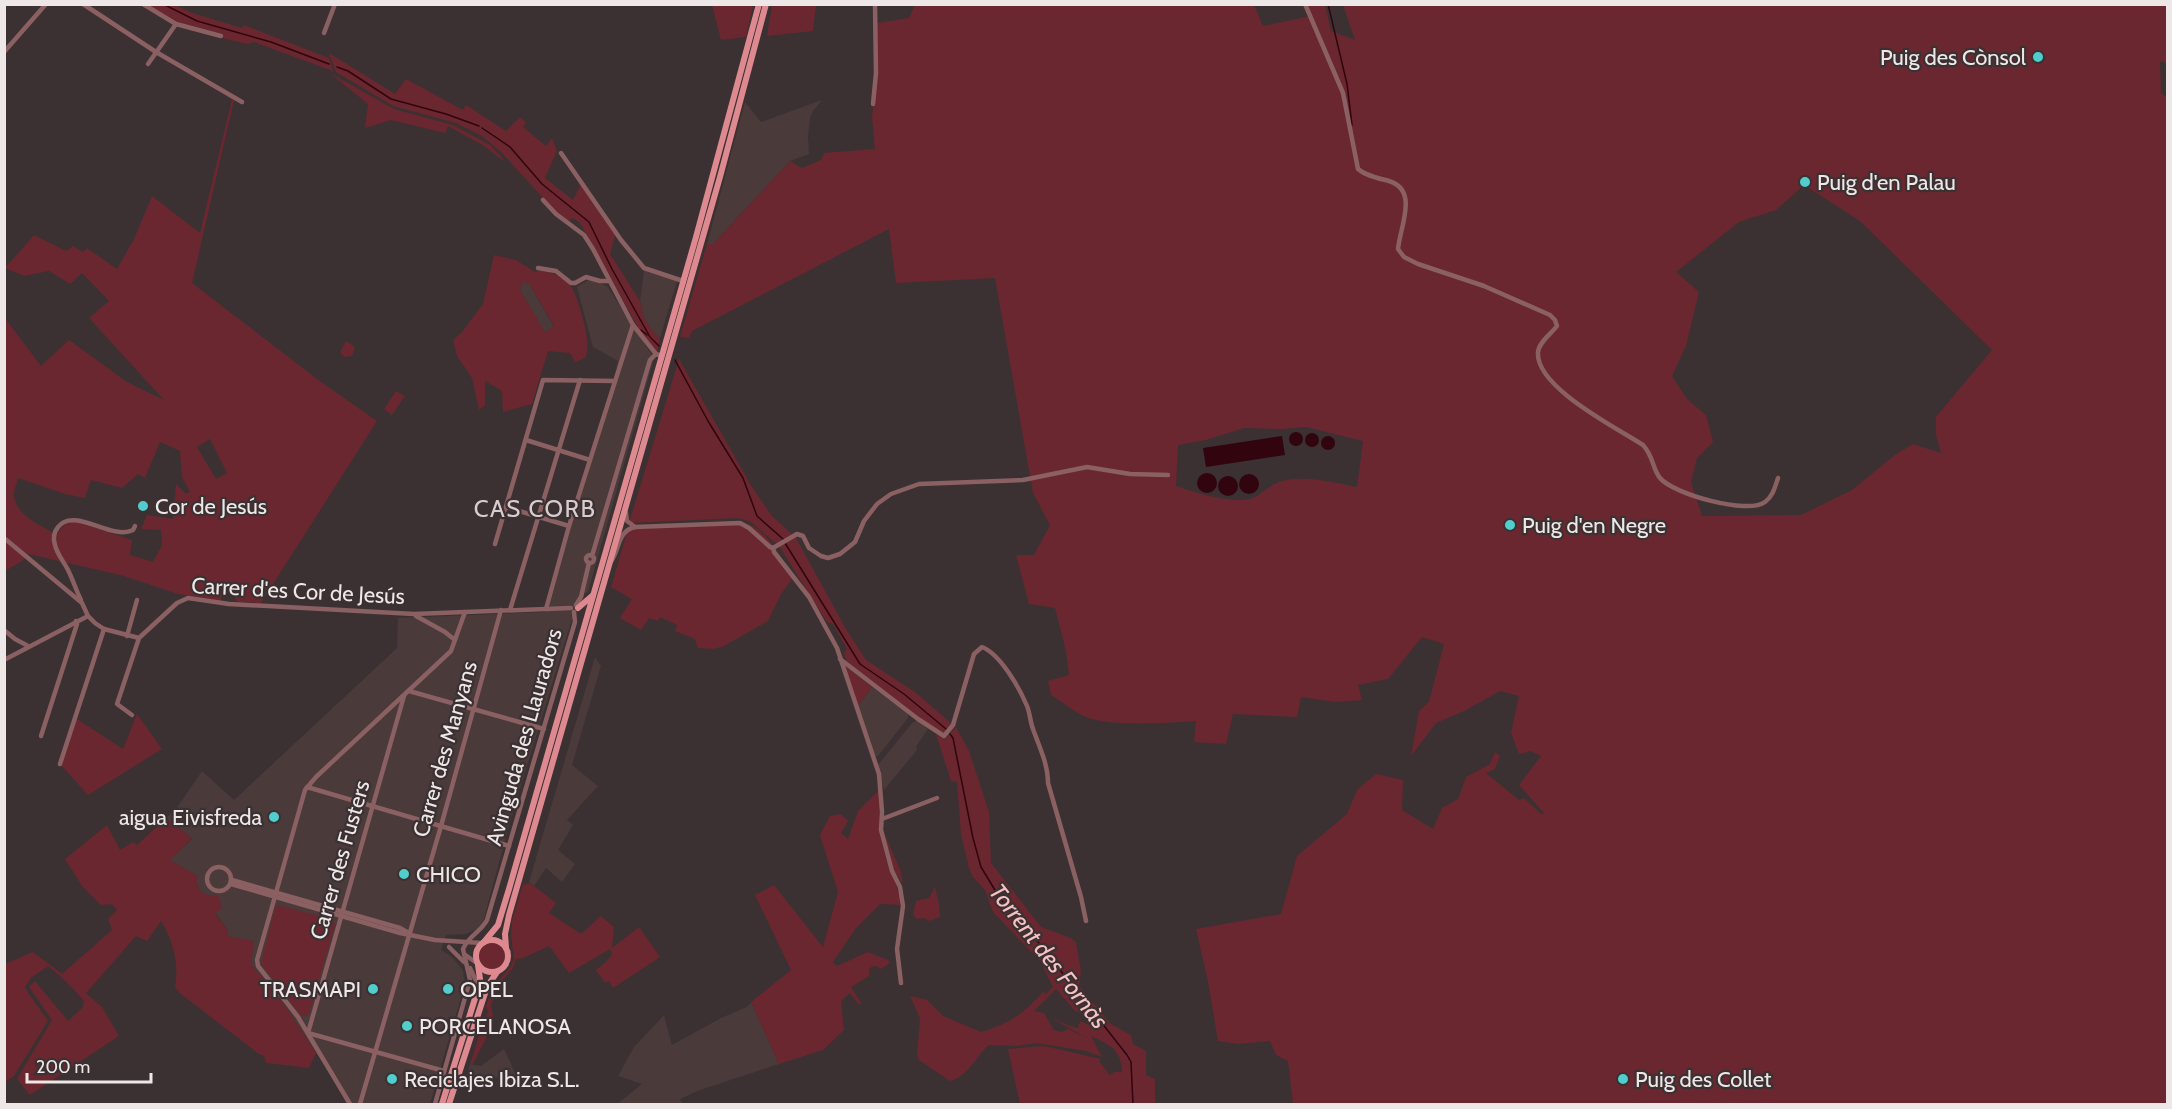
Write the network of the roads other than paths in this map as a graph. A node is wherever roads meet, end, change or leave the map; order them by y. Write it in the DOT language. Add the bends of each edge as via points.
graph roads {
  1 [pos="46,4"];
  2 [pos="83,4"];
  3 [pos="143,4"];
  4 [pos="335,4"];
  5 [pos="759,4"];
  6 [pos="766,4"];
  7 [pos="874,4"];
  8 [pos="1305,4"];
  9 [pos="176,24"];
  10 [pos="324,33"];
  11 [pos="221,36"];
  12 [pos="4,52"];
  13 [pos="156,52"];
  14 [pos="148,64"];
  15 [pos="242,102"];
  16 [pos="873,104"];
  17 [pos="561,153"];
  18 [pos="543,200"];
  19 [pos="538,268"];
  20 [pos="609,281"];
  21 [pos="683,281"];
  22 [pos="633,325"];
  23 [pos="659,355"];
  24 [pos="580,380"];
  25 [pos="615,381"];
  26 [pos="526,440"];
  27 [pos="558,450"];
  28 [pos="590,460"];
  29 [pos="628,472"];
  30 [pos="1168,475"];
  31 [pos="615,478"];
  32 [pos="1778,478"];
  33 [pos="506,507"];
  34 [pos="626,507"];
  35 [pos="538,516"];
  36 [pos="135,526"];
  37 [pos="569,526"];
  38 [pos="635,527"];
  39 [pos="4,538"];
  40 [pos="495,544"];
  41 [pos="776,547"];
  42 [pos="609,567"];
  43 [pos="594,593"];
  44 [pos="137,600"];
  45 [pos="82,603"];
  46 [pos="546,609"];
  47 [pos="575,609"];
  48 [pos="501,610"];
  49 [pos="510,610"];
  50 [pos="465,612"];
  51 [pos="414,614"];
  52 [pos="88,616"];
  53 [pos="76,621"];
  54 [pos="585,624"];
  55 [pos="104,629"];
  56 [pos="4,630"];
  57 [pos="127,636"];
  58 [pos="139,638"];
  59 [pos="456,640"];
  60 [pos="28,646"];
  61 [pos="840,659"];
  62 [pos="4,660"];
  63 [pos="409,691"];
  64 [pos="404,696"];
  65 [pos="473,710"];
  66 [pos="384,714"];
  67 [pos="132,715"];
  68 [pos="397,720"];
  69 [pos="544,729"];
  70 [pos="41,736"];
  71 [pos="60,764"];
  72 [pos="307,787"];
  73 [pos="937,798"];
  74 [pos="372,806"];
  75 [pos="882,819"];
  76 [pos="441,826"];
  77 [pos="513,836"];
  78 [pos="524,838"];
  79 [pos="509,846"];
  80 [pos="231,882"];
  81 [pos="276,895"];
  82 [pos="342,914"];
  83 [pos="1086,921"];
  84 [pos="409,933"];
  85 [pos="435,940"];
  86 [pos="465,943"];
  87 [pos="483,943"];
  88 [pos="449,947"];
  89 [pos="506,948"];
  90 [pos="463,954"];
  91 [pos="478,964"];
  92 [pos="468,966"];
  93 [pos="497,972"];
  94 [pos="902,983"];
  95 [pos="478,987"];
  96 [pos="308,1033"];
  97 [pos="376,1052"];
  98 [pos="444,1071"];
  99 [pos="350,1104"];
  100 [pos="360,1104"];
  101 [pos="435,1104"];
  102 [pos="442,1104"];
  103 [pos="449,1104"];
  1 -- 12 [label="street"];
  2 -- 13 [label="street"];
  3 -- 9 [label="street"];
  4 -- 10 [label="street"];
  5 -- 21 [label="main road"];
  6 -- 34 [label="main road"];
  7 -- 16 [label="street"];
  8 -- 32 [label="street" via="1343,93 1358,169 1403,189 1406,201 1398,249 1404,257 1550,315 1557,326 1540,345 1538,354 1547,375 1562,393 1643,445 1660,478 1670,485 1712,501 1749,507 1764,503"];
  9 -- 11 [label="street"];
  9 -- 13 [label="street"];
  13 -- 14 [label="street"];
  13 -- 15 [label="street"];
  17 -- 21 [label="street" via="644,268"];
  18 -- 20 [label="street" via="584,235"];
  19 -- 20 [label="street" via="556,271 571,283 586,277"];
  20 -- 22 [label="street"];
  21 -- 23 [label="main road"];
  22 -- 23 [label="street"];
  22 -- 25 [label="street"];
  23 -- 29 [label="main road"];
  23 -- 31 [label="street, Avinguda des Llauradors" via="650,360"];
  24 -- 25 [label="street"];
  24 -- 26 [label="street" via="543,380"];
  24 -- 27 [label="street"];
  25 -- 28 [label="street"];
  26 -- 27 [label="street"];
  26 -- 33 [label="street"];
  27 -- 28 [label="street"];
  27 -- 35 [label="street"];
  28 -- 37 [label="street"];
  29 -- 31 [label="street" via="621,479"];
  29 -- 43 [label="main road"];
  30 -- 41 [label="street" via="1087,467 1023,480 919,484 891,494 877,504 855,542 840,554 821,556 809,548 803,536 795,534"];
  31 -- 47 [label="street, Avinguda des Llauradors" via="594,560"];
  33 -- 35 [label="street"];
  33 -- 40 [label="street"];
  34 -- 38 [label="street" via="627,521"];
  34 -- 42 [label="main road"];
  35 -- 37 [label="street"];
  35 -- 49 [label="street"];
  36 -- 45 [label="street" via="123,533 75,520 58,526 55,549"];
  37 -- 46 [label="street"];
  38 -- 41 [label="street" via="740,523 770,547"];
  38 -- 42 [label="street" via="622,534"];
  39 -- 45 [label="street"];
  41 -- 61 [label="street" via="809,597"];
  42 -- 89 [label="main road" via="509,915"];
  43 -- 47 [label="main road"];
  43 -- 54 [label="main road"];
  44 -- 57 [label="street"];
  45 -- 52 [label="street"];
  46 -- 47 [label="street, Carrer d'es Cor de Jesús"];
  46 -- 49 [label="street, Carrer d'es Cor de Jesús"];
  47 -- 54 [label="main road"];
  47 -- 69 [label="street, Avinguda des Llauradors" via="575,622"];
  48 -- 49 [label="street, Carrer d'es Cor de Jesús"];
  48 -- 50 [label="street, Carrer d'es Cor de Jesús"];
  48 -- 65 [label="street, Carrer des Manyans"];
  50 -- 51 [label="street, Carrer d'es Cor de Jesús"];
  50 -- 59 [label="street"];
  51 -- 58 [label="street, Carrer d'es Cor de Jesús" via="229,604 188,598 177,603"];
  51 -- 59 [label="street"];
  52 -- 53 [label="street"];
  52 -- 55 [label="street"];
  53 -- 60 [label="street"];
  53 -- 70 [label="street"];
  54 -- 78 [label="main road"];
  55 -- 57 [label="street"];
  55 -- 71 [label="street"];
  56 -- 60 [label="street"];
  57 -- 58 [label="street"];
  58 -- 67 [label="street" via="117,704"];
  59 -- 63 [label="street" via="451,651"];
  60 -- 62 [label="street"];
  61 -- 75 [label="street" via="879,774"];
  61 -- 83 [label="street" via="944,736 953,724 974,654 982,647 1001,660 1027,705 1048,770 1048,783"];
  63 -- 64 [label="street"];
  63 -- 65 [label="street"];
  64 -- 66 [label="street"];
  64 -- 68 [label="street, Carrer des Fusters"];
  65 -- 69 [label="street"];
  65 -- 76 [label="street, Carrer des Manyans"];
  66 -- 68 [label="street"];
  66 -- 72 [label="street"];
  68 -- 74 [label="street, Carrer des Fusters"];
  69 -- 77 [label="street, Avinguda des Llauradors"];
  72 -- 74 [label="street"];
  72 -- 81 [label="street"];
  73 -- 75 [label="street"];
  74 -- 76 [label="street"];
  74 -- 82 [label="street, Carrer des Fusters"];
  75 -- 94 [label="street" via="884,845 903,906 897,949"];
  76 -- 79 [label="street"];
  76 -- 84 [label="street, Carrer des Manyans"];
  77 -- 78 [label="street"];
  77 -- 79 [label="street, Avinguda des Llauradors"];
  78 -- 87 [label="main road" via="500,918"];
  79 -- 86 [label="street, Avinguda des Llauradors" via="487,920"];
  80 -- 80 [label="street" via="228,870 221,867 210,871 207,878 216,891 225,890"];
  80 -- 81 [label="street"];
  81 -- 82 [label="street"];
  81 -- 96 [label="street" via="257,963"];
  82 -- 84 [label="street"];
  82 -- 96 [label="street, Carrer des Fusters"];
  84 -- 85 [label="street"];
  84 -- 97 [label="street, Carrer des Manyans"];
  85 -- 86 [label="street"];
  85 -- 88 [label="street"];
  86 -- 87 [label="street"];
  86 -- 90 [label="street"];
  87 -- 89 [label="main road" via="498,941"];
  87 -- 91 [label="main road" via="476,953"];
  88 -- 90 [label="street"];
  88 -- 92 [label="street"];
  89 -- 93 [label="main road" via="507,962"];
  90 -- 91 [label="street"];
  90 -- 92 [label="street"];
  91 -- 93 [label="main road" via="487,972"];
  91 -- 95 [label="main road"];
  92 -- 95 [label="street"];
  92 -- 98 [label="street" via="469,984"];
  93 -- 103 [label="main road" via="486,987"];
  95 -- 102 [label="main road"];
  96 -- 97 [label="street"];
  96 -- 99 [label="street"];
  97 -- 98 [label="street"];
  97 -- 100 [label="street, Carrer des Manyans"];
  98 -- 101 [label="street"];
}
